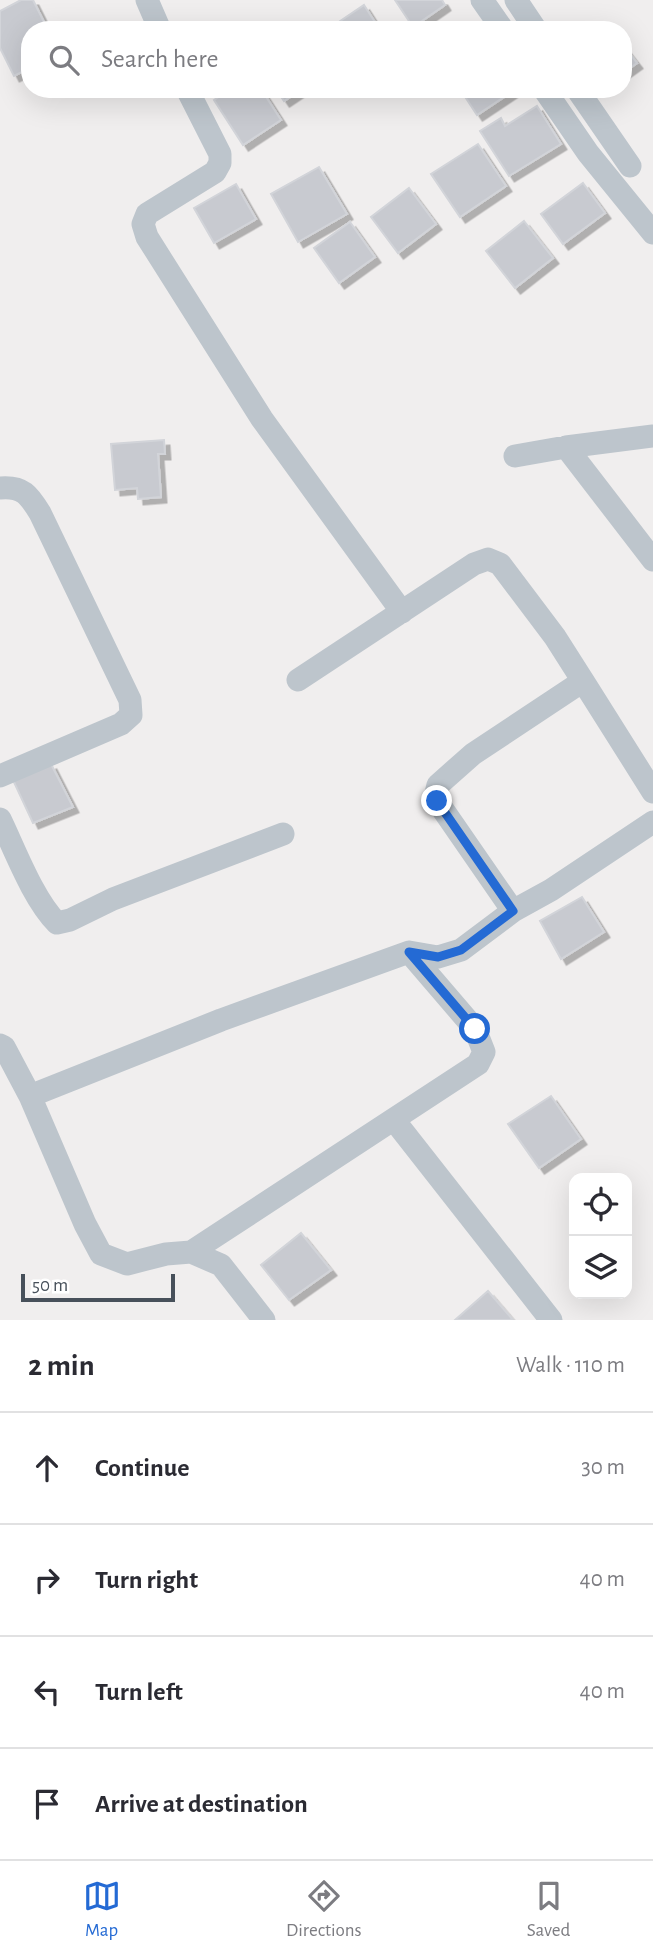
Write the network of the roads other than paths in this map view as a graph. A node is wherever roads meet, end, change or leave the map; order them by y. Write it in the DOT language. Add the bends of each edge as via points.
graph roads {
  1 [pos="147,0"];
  2 [pos="482,0"];
  3 [pos="516,0"];
  4 [pos="156,21"];
  5 [pos="497,21"];
  6 [pos="530,21"];
  7 [pos="192,98"];
  8 [pos="550,98"];
  9 [pos="583,98"];
  10 [pos="630,166"];
  11 [pos="653,233"];
  12 [pos="653,436"];
  13 [pos="566,447"];
  14 [pos="515,456"];
  15 [pos="0,488"];
  16 [pos="653,561"];
  17 [pos="402,612"];
  18 [pos="298,680"];
  19 [pos="583,681"];
  20 [pos="0,776"];
  21 [pos="653,792"];
  22 [pos="0,818"];
  23 [pos="653,822"];
  24 [pos="283,834"];
  25 [pos="513,911"];
  26 [pos="409,952"];
  27 [pos="0,1045"];
  28 [pos="30,1096"];
  29 [pos="394,1120"];
  30 [pos="191,1252"];
  31 [pos="264,1320"];
  32 [pos="551,1320"];
  1 -- 4 [label="street"];
  2 -- 5 [label="street"];
  3 -- 6 [label="street"];
  7 -- 17 [label="street" via="220,154 220,163 215,173 146,214 147,237 262,419"];
  8 -- 11 [label="street"];
  9 -- 10 [label="street"];
  12 -- 13 [label="street"];
  13 -- 14 [label="street"];
  13 -- 16 [label="street"];
  15 -- 20 [label="street" via="29,494 40,513 130,701 131,715 121,724"];
  17 -- 18 [label="street"];
  17 -- 19 [label="street" via="488,559 500,564"];
  19 -- 21 [label="street"];
  19 -- 25 [label="street" via="473,754 438,785 437,801"];
  22 -- 24 [label="street" via="30,881 57,923"];
  23 -- 25 [label="street"];
  25 -- 26 [label="street" via="461,950 438,957"];
  26 -- 28 [label="street"];
  26 -- 29 [label="street" via="475,1029 484,1052 478,1064"];
  27 -- 28 [label="street"];
  28 -- 30 [label="street" via="101,1254 127,1264"];
  29 -- 30 [label="street"];
  29 -- 32 [label="street"];
  30 -- 31 [label="street" via="221,1265"];
}
